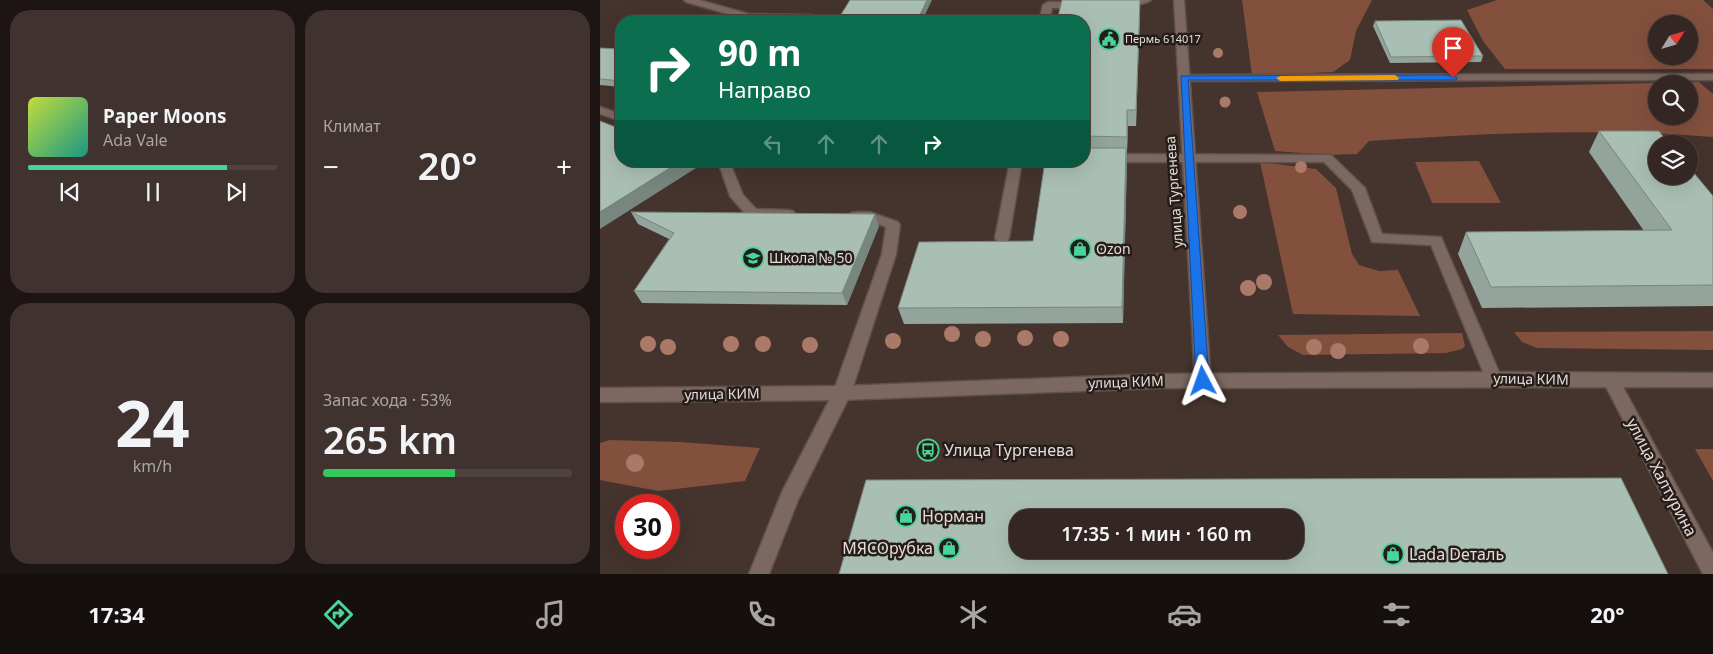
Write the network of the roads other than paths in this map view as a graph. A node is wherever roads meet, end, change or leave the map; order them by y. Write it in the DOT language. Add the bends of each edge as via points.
graph roads {
  1 [pos="689,0"];
  2 [pos="1136,0"];
  3 [pos="1146,0"];
  4 [pos="1179,0"];
  5 [pos="1092,5"];
  6 [pos="1110,5"];
  7 [pos="742,15"];
  8 [pos="1046,15"];
  9 [pos="1713,77"];
  10 [pos="1184,78"];
  11 [pos="600,110"];
  12 [pos="615,116"];
  13 [pos="1189,157"];
  14 [pos="1090,158"];
  15 [pos="726,167"];
  16 [pos="1015,167"];
  17 [pos="801,214"];
  18 [pos="841,215"];
  19 [pos="1002,238"];
  20 [pos="1494,379"];
  21 [pos="1713,380"];
  22 [pos="1203,381"];
  23 [pos="1611,381"];
  24 [pos="842,393"];
  25 [pos="600,396"];
  26 [pos="1713,573"];
  27 [pos="759,574"];
  1 -- 7 [label="street"];
  2 -- 3 [label="street"];
  2 -- 6 [label="street"];
  4 -- 10 [label="street, улица Тургенева"];
  5 -- 8 [label="street" via="1048,5"];
  9 -- 10 [label="street"];
  10 -- 13 [label="street, улица Тургенева"];
  11 -- 12 [label="street"];
  13 -- 14 [label="street"];
  13 -- 20 [label="street" via="1327,158 1358,188 1377,239 1436,240"];
  13 -- 22 [label="street, улица Тургенева"];
  15 -- 17 [label="street" via="737,196 752,212"];
  16 -- 19 [label="street"];
  18 -- 24 [label="street" via="870,216 893,225 889,254"];
  20 -- 22 [label="street, улица КИМ"];
  20 -- 23 [label="street, улица КИМ"];
  21 -- 23 [label="street, улица КИМ"];
  22 -- 24 [label="street, улица КИМ"];
  23 -- 26 [label="street, улица Халтурина"];
  24 -- 25 [label="street, улица КИМ"];
  24 -- 27 [label="street" via="789,498"];
}
